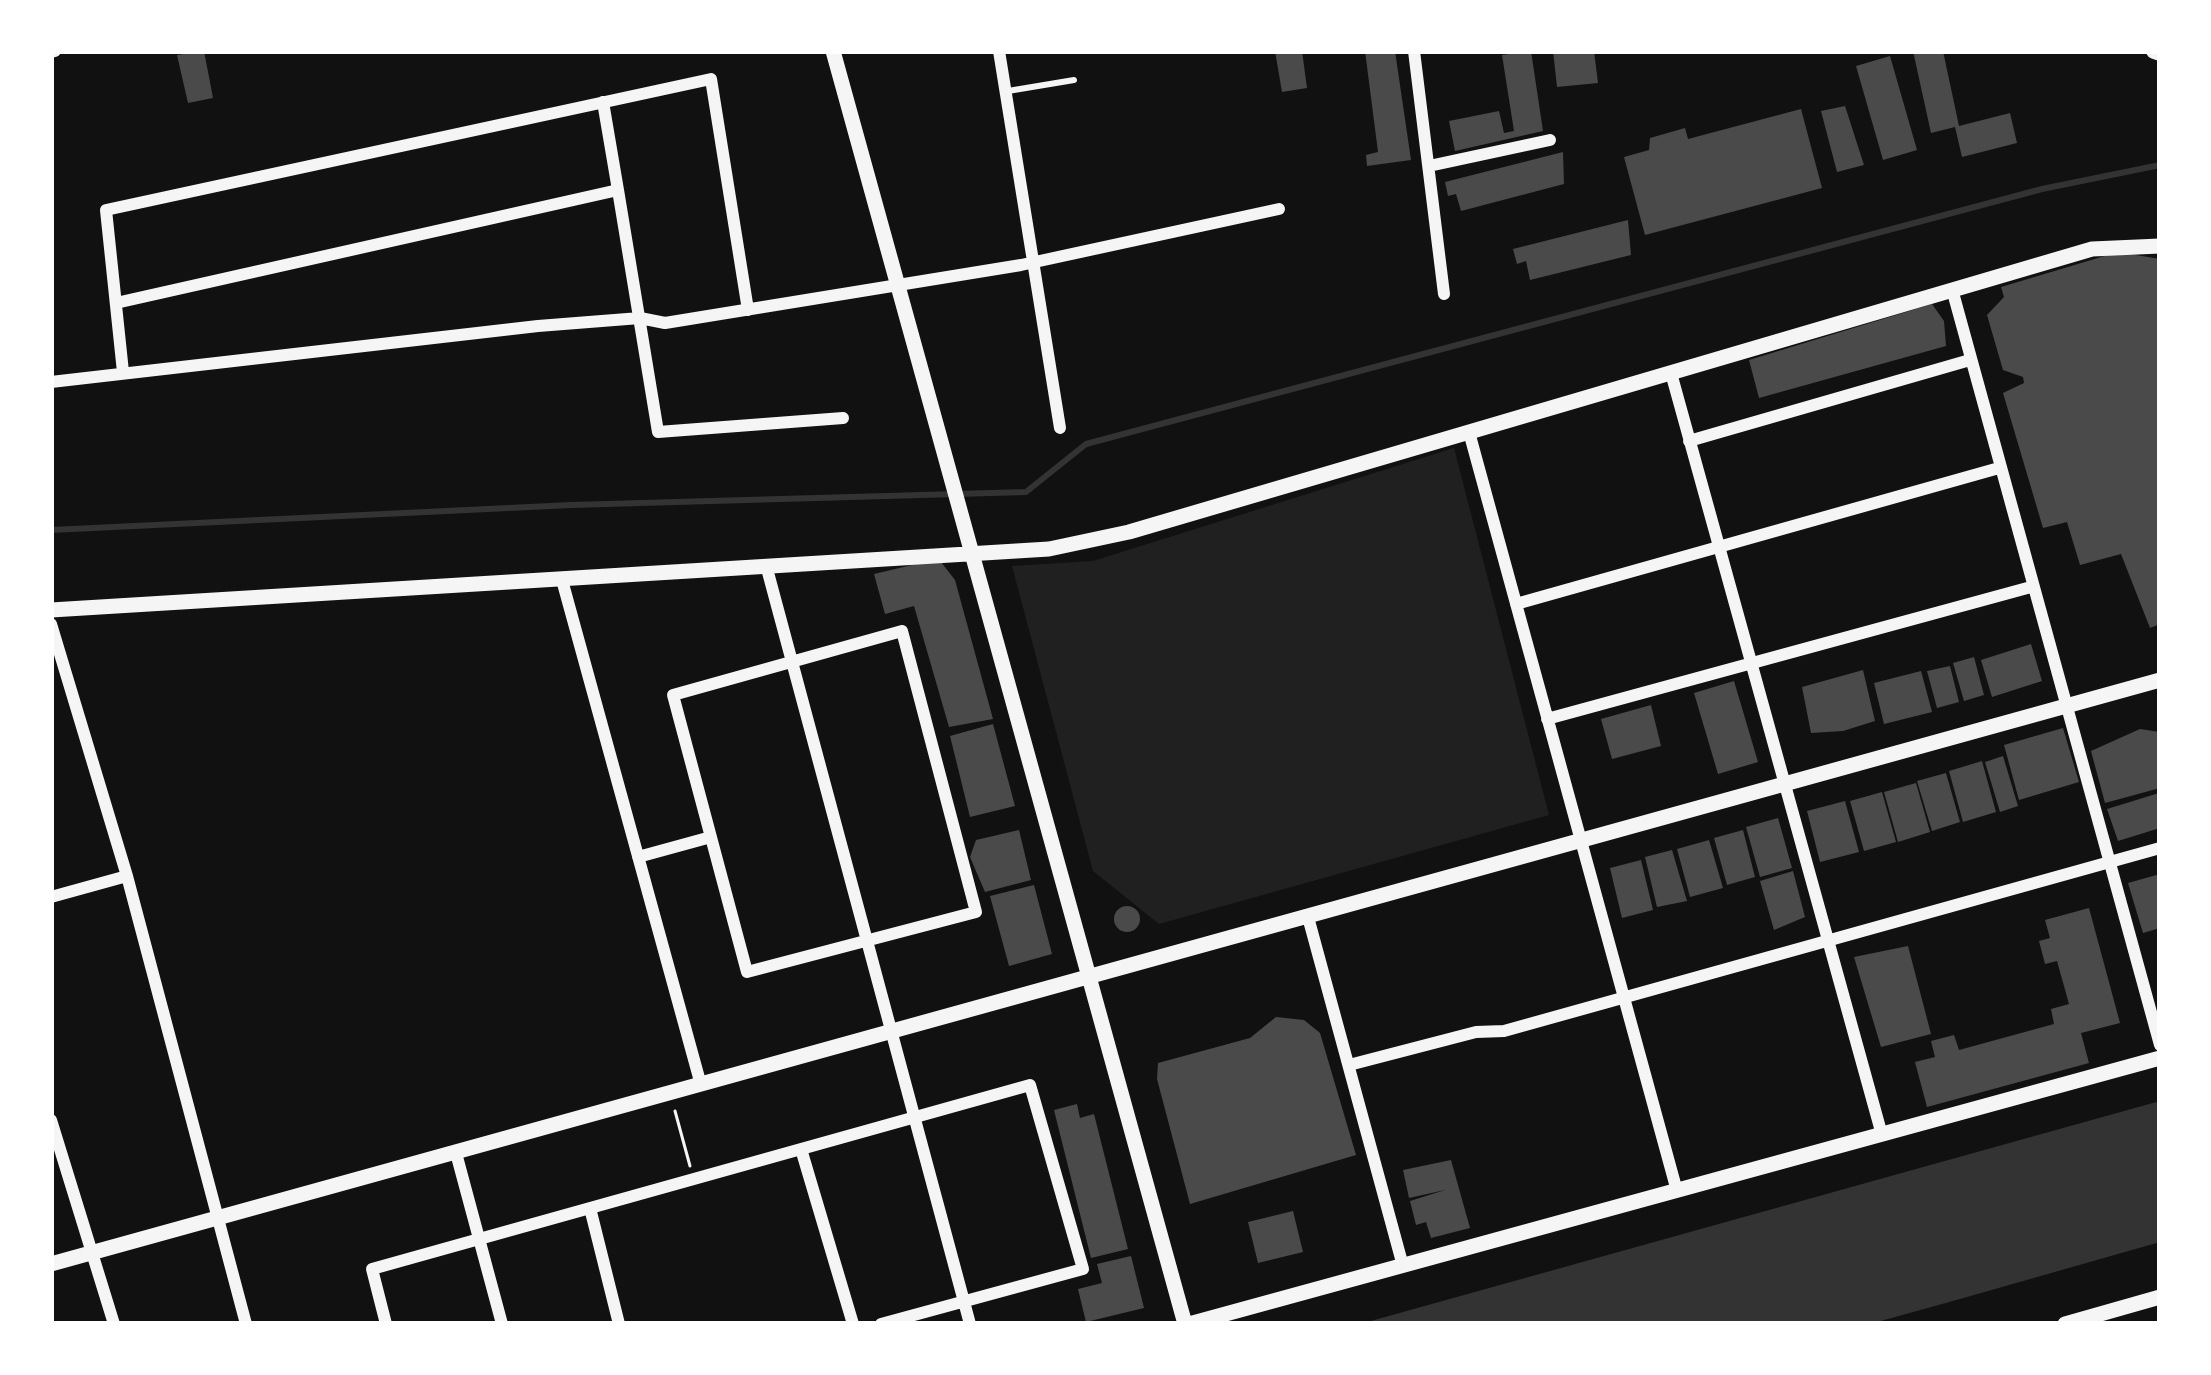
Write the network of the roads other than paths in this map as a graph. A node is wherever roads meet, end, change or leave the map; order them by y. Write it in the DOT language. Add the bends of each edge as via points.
graph roads {
  1 [pos="832,51"];
  2 [pos="999,51"];
  3 [pos="1414,51"];
  4 [pos="1074,80"];
  5 [pos="1005,92"];
  6 [pos="603,102"];
  7 [pos="1550,140"];
  8 [pos="1429,166"];
  9 [pos="618,190"];
  10 [pos="1280,209"];
  11 [pos="2160,246"];
  12 [pos="1034,259"];
  13 [pos="895,284"];
  14 [pos="1952,290"];
  15 [pos="1444,294"];
  16 [pos="116,303"];
  17 [pos="748,310"];
  18 [pos="640,318"];
  19 [pos="1970,360"];
  20 [pos="123,372"];
  21 [pos="1671,373"];
  22 [pos="51,382"];
  23 [pos="843,418"];
  24 [pos="1060,428"];
  25 [pos="1469,432"];
  26 [pos="1689,441"];
  27 [pos="2000,468"];
  28 [pos="1719,548"];
  29 [pos="972,551"];
  30 [pos="766,565"];
  31 [pos="562,580"];
  32 [pos="2031,587"];
  33 [pos="1516,604"];
  34 [pos="51,610"];
  35 [pos="51,624"];
  36 [pos="1751,663"];
  37 [pos="792,664"];
  38 [pos="2160,680"];
  39 [pos="2067,708"];
  40 [pos="1547,719"];
  41 [pos="1785,785"];
  42 [pos="711,837"];
  43 [pos="1580,842"];
  44 [pos="2160,848"];
  45 [pos="638,857"];
  46 [pos="2109,862"];
  47 [pos="127,876"];
  48 [pos="51,897"];
  49 [pos="1308,917"];
  50 [pos="1828,939"];
  51 [pos="867,940"];
  52 [pos="1090,979"];
  53 [pos="1624,996"];
  54 [pos="892,1033"];
  55 [pos="2160,1045"];
  56 [pos="2160,1058"];
  57 [pos="1349,1065"];
  58 [pos="701,1085"];
  59 [pos="914,1117"];
  60 [pos="51,1120"];
  61 [pos="1882,1135"];
  62 [pos="801,1148"];
  63 [pos="456,1153"];
  64 [pos="57,1164"];
  65 [pos="1677,1191"];
  66 [pos="590,1208"];
  67 [pos="218,1218"];
  68 [pos="479,1239"];
  69 [pos="95,1252"];
  70 [pos="51,1264"];
  71 [pos="1403,1266"];
  72 [pos="2160,1297"];
  73 [pos="964,1301"];
  74 [pos="114,1324"];
  75 [pos="246,1324"];
  76 [pos="386,1324"];
  77 [pos="502,1324"];
  78 [pos="619,1324"];
  79 [pos="853,1324"];
  80 [pos="881,1324"];
  81 [pos="970,1324"];
  82 [pos="1187,1324"];
  83 [pos="2065,1324"];
  1 -- 13 [label="street"];
  2 -- 5 [label="street"];
  3 -- 8 [label="street"];
  4 -- 5 [label="lane"];
  5 -- 12 [label="street"];
  6 -- 9 [label="street"];
  6 -- 16 [label="street" via="106,210"];
  6 -- 17 [label="street" via="711,79"];
  7 -- 8 [label="street"];
  8 -- 15 [label="street"];
  9 -- 16 [label="street"];
  9 -- 18 [label="street"];
  10 -- 12 [label="street"];
  11 -- 14 [label="street" via="2092,249"];
  12 -- 13 [label="street"];
  12 -- 24 [label="street"];
  13 -- 17 [label="street"];
  13 -- 29 [label="street"];
  14 -- 19 [label="street"];
  14 -- 21 [label="street"];
  16 -- 20 [label="street"];
  17 -- 18 [label="street" via="665,323"];
  18 -- 20 [label="street"];
  18 -- 23 [label="street" via="658,432"];
  19 -- 26 [label="street"];
  19 -- 27 [label="street"];
  20 -- 22 [label="street"];
  21 -- 25 [label="street"];
  21 -- 26 [label="street"];
  25 -- 29 [label="street" via="1130,532 1049,549"];
  25 -- 33 [label="street"];
  26 -- 28 [label="street"];
  27 -- 28 [label="street"];
  27 -- 32 [label="street"];
  28 -- 33 [label="street"];
  28 -- 36 [label="street"];
  29 -- 30 [label="street"];
  29 -- 52 [label="street"];
  30 -- 31 [label="street"];
  30 -- 37 [label="street"];
  31 -- 34 [label="street"];
  31 -- 45 [label="street"];
  32 -- 36 [label="street"];
  32 -- 39 [label="street"];
  33 -- 40 [label="street"];
  35 -- 47 [label="street"];
  36 -- 40 [label="street"];
  36 -- 41 [label="street"];
  37 -- 42 [label="street" via="674,695"];
  37 -- 51 [label="street"];
  37 -- 51 [label="street" via="902,631 976,912"];
  38 -- 39 [label="street"];
  39 -- 41 [label="street"];
  39 -- 46 [label="street"];
  40 -- 43 [label="street"];
  41 -- 43 [label="street"];
  41 -- 50 [label="street"];
  42 -- 45 [label="street"];
  42 -- 51 [label="street" via="747,972"];
  43 -- 49 [label="street"];
  43 -- 53 [label="street"];
  44 -- 46 [label="street"];
  45 -- 58 [label="street"];
  46 -- 50 [label="street"];
  46 -- 55 [label="street"];
  47 -- 48 [label="street"];
  47 -- 67 [label="street"];
  49 -- 52 [label="street"];
  49 -- 57 [label="street"];
  50 -- 53 [label="street"];
  50 -- 61 [label="street"];
  51 -- 54 [label="street"];
  52 -- 54 [label="street"];
  52 -- 82 [label="street"];
  53 -- 57 [label="street"];
  53 -- 65 [label="street"];
  54 -- 58 [label="street"];
  54 -- 59 [label="street"];
  56 -- 61 [label="street"];
  57 -- 71 [label="street"];
  58 -- 63 [label="street"];
  59 -- 62 [label="street"];
  59 -- 73 [label="street"];
  59 -- 73 [label="street" via="1030,1085 1083,1268"];
  60 -- 64 [label="street"];
  61 -- 65 [label="street"];
  62 -- 66 [label="street"];
  62 -- 79 [label="street"];
  63 -- 67 [label="street"];
  63 -- 68 [label="street"];
  64 -- 69 [label="street"];
  65 -- 71 [label="street"];
  66 -- 68 [label="street"];
  66 -- 78 [label="street"];
  67 -- 69 [label="street"];
  67 -- 75 [label="street"];
  68 -- 76 [label="street" via="372,1269"];
  68 -- 77 [label="street"];
  69 -- 70 [label="street"];
  69 -- 74 [label="street"];
  71 -- 82 [label="street"];
  72 -- 83 [label="street"];
  73 -- 80 [label="street"];
  73 -- 81 [label="street"];
}
